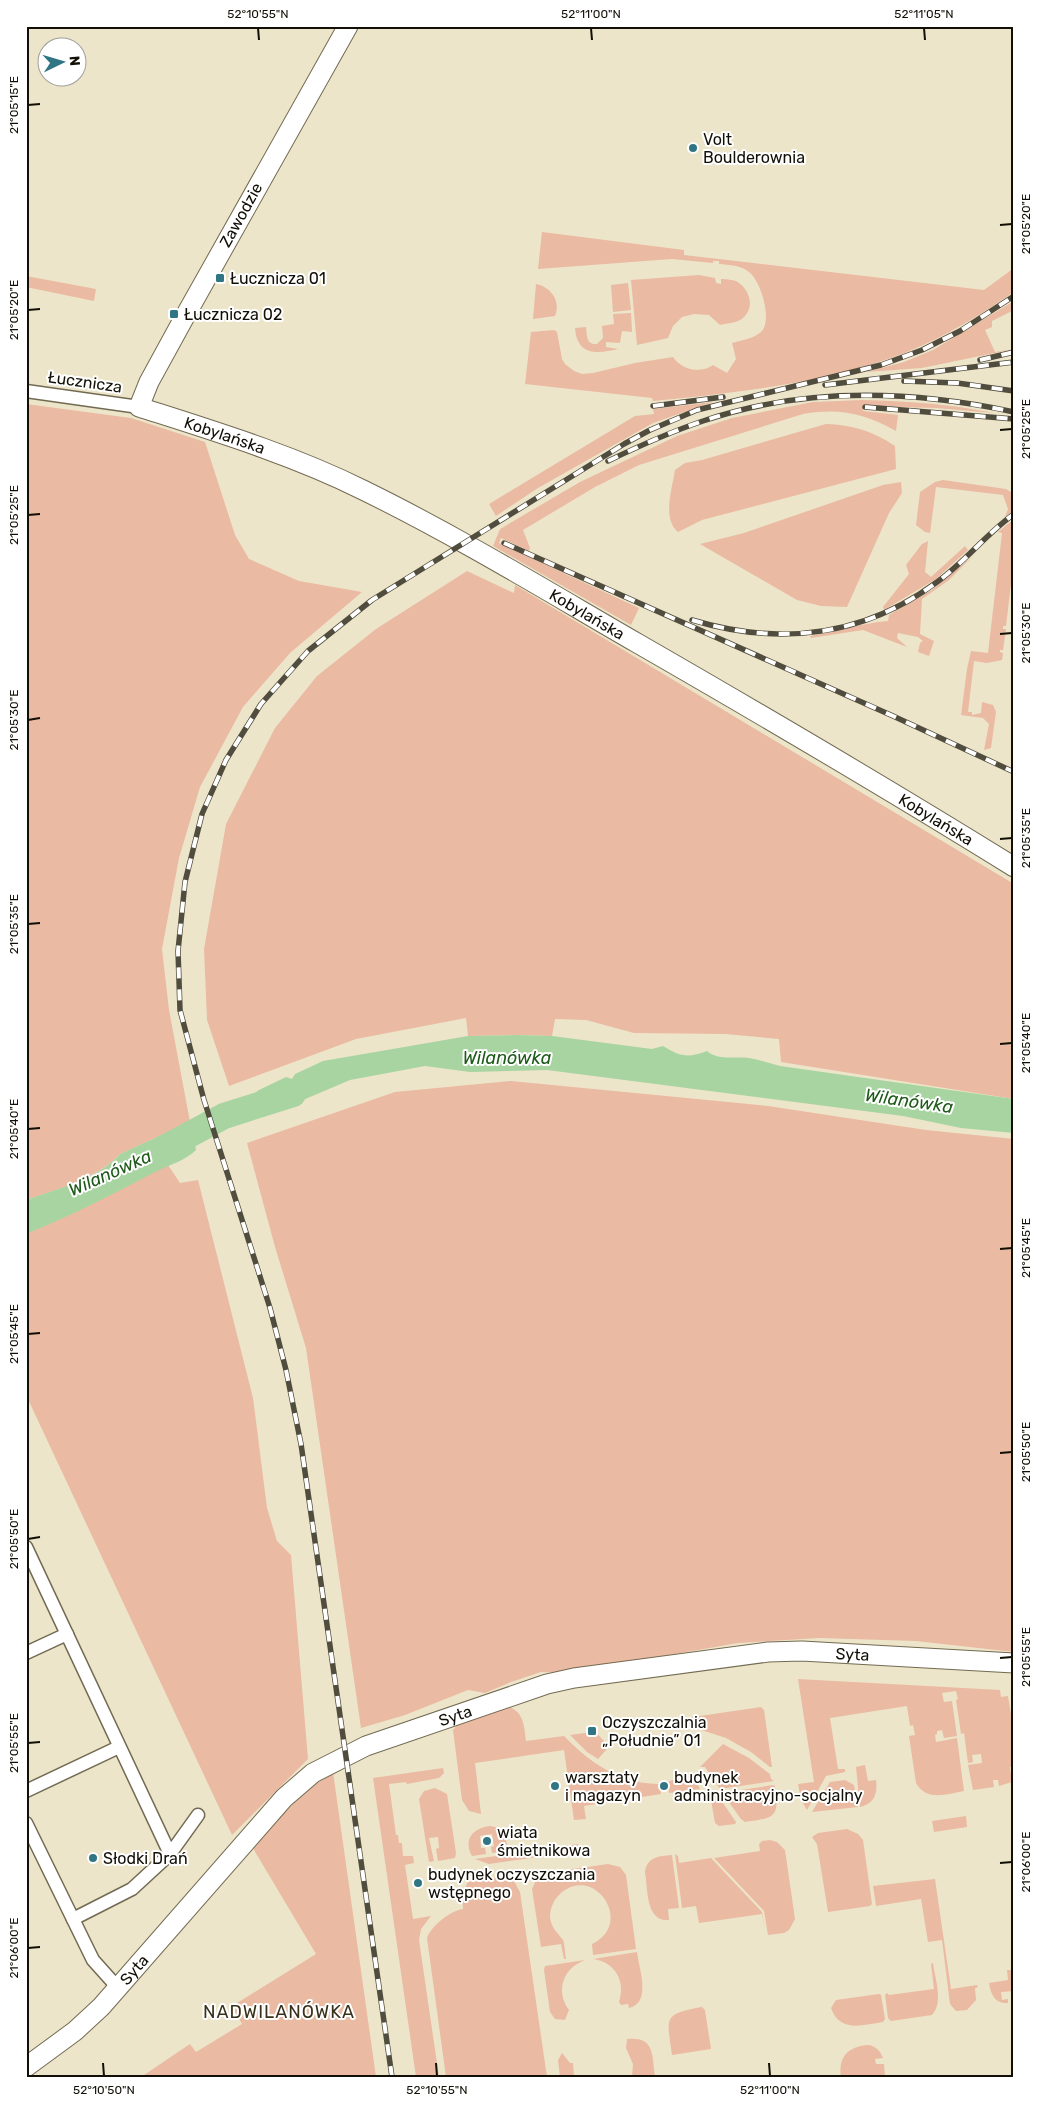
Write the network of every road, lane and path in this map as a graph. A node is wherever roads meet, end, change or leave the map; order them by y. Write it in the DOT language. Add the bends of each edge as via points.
graph roads {
  1 [pos="348,26"];
  2 [pos="26,391"];
  3 [pos="140,406"];
  4 [pos="1014,867"];
  5 [pos="26,1547"];
  6 [pos="67,1634"];
  7 [pos="26,1653"];
  8 [pos="1014,1663"];
  9 [pos="119,1747"];
  10 [pos="26,1791"];
  11 [pos="198,1815"];
  12 [pos="26,1823"];
  13 [pos="170,1854"];
  14 [pos="73,1919"];
  15 [pos="119,1988"];
  16 [pos="26,2067"];
  1 -- 3 [label="street, Zawodzie" via="184,318 149,382"];
  2 -- 3 [label="street, Łucznicza"];
  3 -- 4 [label="street, Kobylańska" via="328,474 395,506 710,685"];
  5 -- 6 [label="street"];
  6 -- 7 [label="street"];
  6 -- 9 [label="street"];
  8 -- 15 [label="street, Syta" via="802,1651 736,1655 548,1684 366,1746 312,1773 284,1798"];
  9 -- 10 [label="street"];
  9 -- 13 [label="street"];
  11 -- 13 [label="street"];
  12 -- 14 [label="street"];
  13 -- 14 [label="street" via="132,1888"];
  14 -- 15 [label="street" via="93,1960"];
  15 -- 16 [label="street, Syta" via="88,2020"];
}
